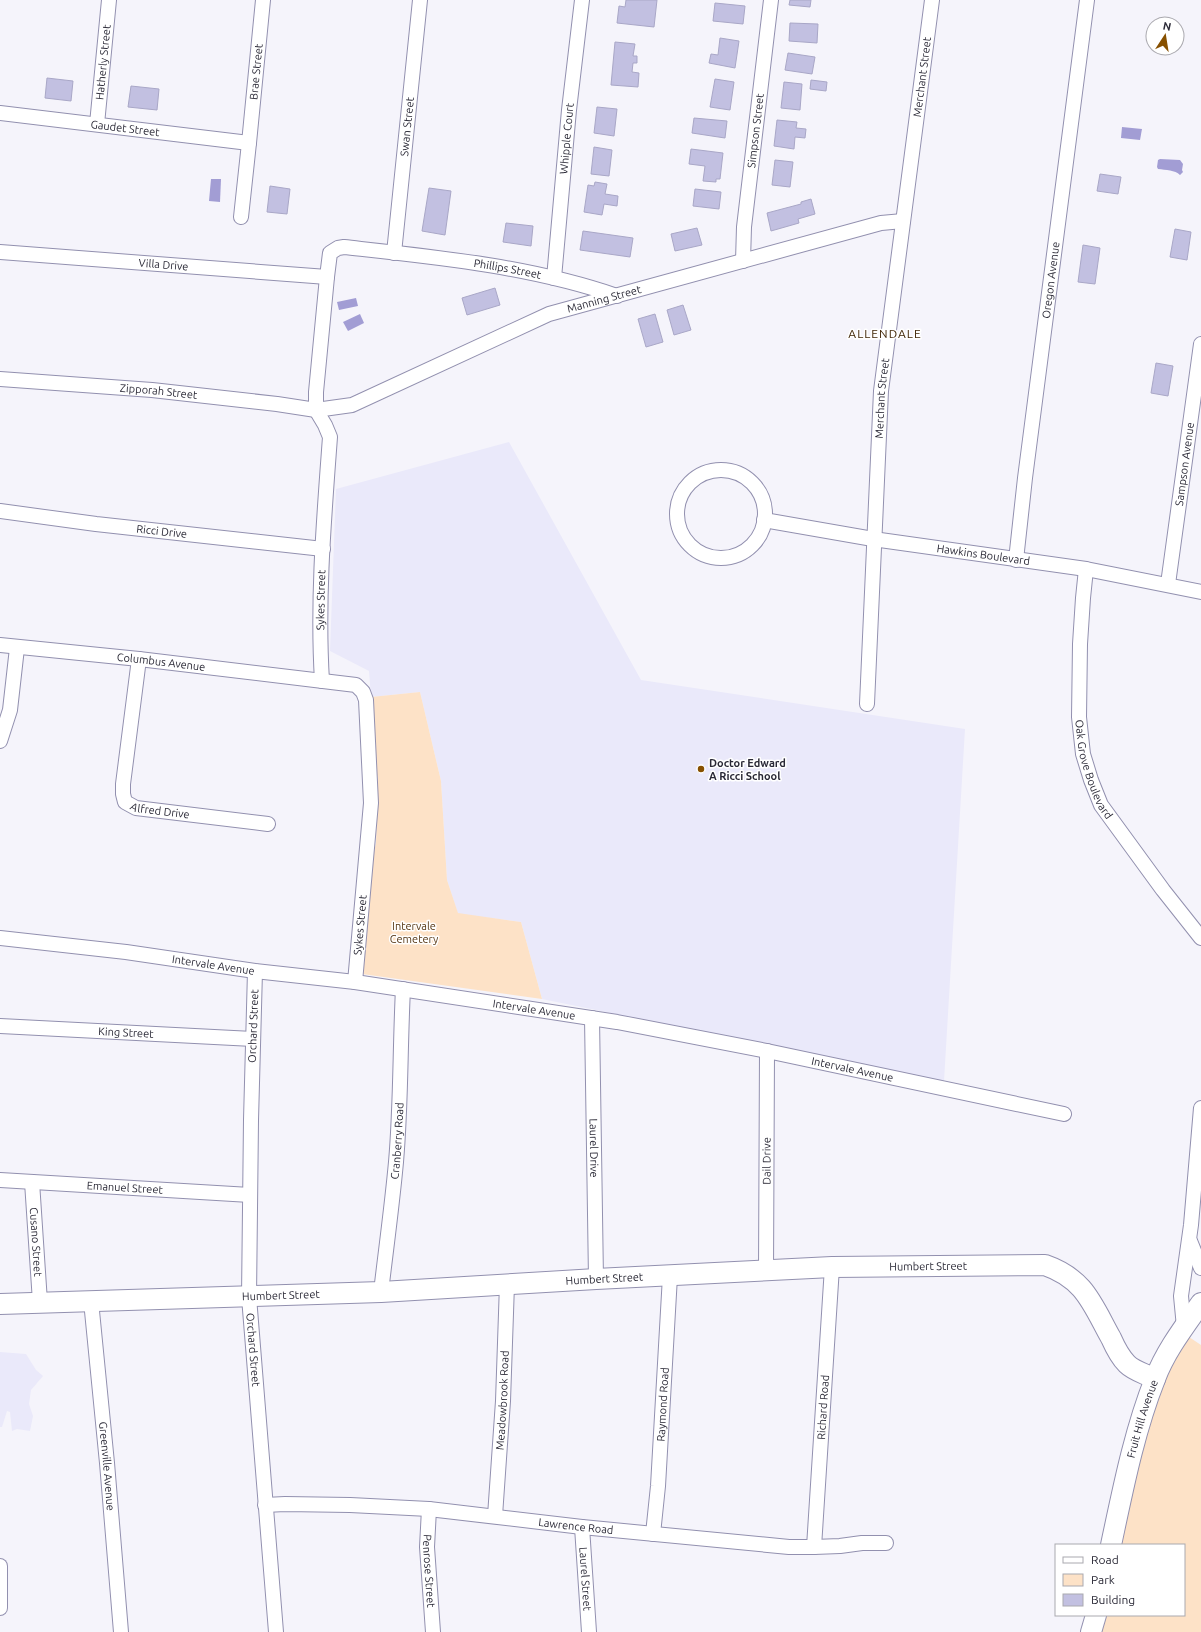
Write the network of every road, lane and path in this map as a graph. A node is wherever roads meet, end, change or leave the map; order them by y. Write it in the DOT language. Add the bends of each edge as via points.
graph roads {
  1 [pos="109,0"];
  2 [pos="262,0"];
  3 [pos="420,0"];
  4 [pos="582,0"];
  5 [pos="771,0"];
  6 [pos="932,0"];
  7 [pos="1087,0"];
  8 [pos="0,113"];
  9 [pos="97,124"];
  10 [pos="250,143"];
  11 [pos="241,217"];
  12 [pos="903,221"];
  13 [pos="0,252"];
  14 [pos="394,253"];
  15 [pos="743,261"];
  16 [pos="326,277"];
  17 [pos="554,278"];
  18 [pos="617,296"];
  19 [pos="1201,344"];
  20 [pos="0,379"];
  21 [pos="1196,409"];
  22 [pos="316,410"];
  23 [pos="0,511"];
  24 [pos="764,520"];
  25 [pos="873,539"];
  26 [pos="323,549"];
  27 [pos="1016,560"];
  28 [pos="1086,569"];
  29 [pos="1168,584"];
  30 [pos="1201,592"];
  31 [pos="0,645"];
  32 [pos="17,648"];
  33 [pos="139,659"];
  34 [pos="322,681"];
  35 [pos="867,704"];
  36 [pos="0,741"];
  37 [pos="268,824"];
  38 [pos="0,938"];
  39 [pos="1201,938"];
  40 [pos="255,970"];
  41 [pos="355,982"];
  42 [pos="403,989"];
  43 [pos="592,1018"];
  44 [pos="0,1026"];
  45 [pos="253,1039"];
  46 [pos="767,1051"];
  47 [pos="1201,1108"];
  48 [pos="1064,1114"];
  49 [pos="0,1180"];
  50 [pos="32,1182"];
  51 [pos="250,1195"];
  52 [pos="1190,1241"];
  53 [pos="832,1267"];
  54 [pos="1201,1268"];
  55 [pos="766,1271"];
  56 [pos="670,1276"];
  57 [pos="596,1279"];
  58 [pos="507,1284"];
  59 [pos="381,1292"];
  60 [pos="249,1297"];
  61 [pos="91,1301"];
  62 [pos="40,1302"];
  63 [pos="1201,1303"];
  64 [pos="0,1304"];
  65 [pos="1184,1327"];
  66 [pos="1155,1379"];
  67 [pos="265,1505"];
  68 [pos="429,1509"];
  69 [pos="495,1516"];
  70 [pos="582,1527"];
  71 [pos="653,1534"];
  72 [pos="886,1543"];
  73 [pos="1111,1544"];
  74 [pos="814,1547"];
  75 [pos="0,1566"];
  76 [pos="0,1608"];
  77 [pos="1096,1616"];
  78 [pos="121,1632"];
  79 [pos="276,1632"];
  80 [pos="433,1632"];
  81 [pos="589,1632"];
  82 [pos="1091,1632"];
  1 -- 9 [label="street, Hatherly Street"];
  2 -- 10 [label="street, Brae Street"];
  3 -- 14 [label="street, Swan Street"];
  4 -- 17 [label="street, Whipple Court"];
  5 -- 15 [label="street, Simpson Street" via="744,227"];
  6 -- 12 [label="street, Merchant Street"];
  7 -- 27 [label="street, Oregon Avenue"];
  8 -- 9 [label="street, Gaudet Street"];
  9 -- 10 [label="street, Gaudet Street"];
  10 -- 11 [label="street, Brae Street"];
  12 -- 15 [label="street, Manning Street" via="881,223"];
  12 -- 25 [label="street, Merchant Street" via="881,391"];
  13 -- 16 [label="street, Villa Drive"];
  14 -- 16 [label="street" via="338,248 330,254"];
  14 -- 17 [label="street, Phillips Street" via="522,270"];
  15 -- 18 [label="street, Manning Street"];
  16 -- 22 [label="street"];
  17 -- 18 [label="street, Phillips Street"];
  18 -- 22 [label="street, Manning Street" via="549,314 352,405"];
  19 -- 21 [label="street, Sampson Avenue"];
  20 -- 22 [label="street, Zipporah Street" via="152,390"];
  21 -- 29 [label="street, Sampson Avenue"];
  22 -- 26 [label="street, Sykes Street" via="330,437"];
  23 -- 26 [label="street, Ricci Drive"];
  24 -- 24 [label="street" via="756,541 747,549 732,556 715,557 704,554 694,548 680,530 677,519 680,496 695,478 716,470 727,470 748,479 756,488 765,509"];
  24 -- 25 [label="street, Hawkins Boulevard"];
  25 -- 27 [label="street, Hawkins Boulevard"];
  25 -- 35 [label="street, Merchant Street"];
  26 -- 34 [label="street, Sykes Street" via="320,650"];
  27 -- 28 [label="street, Hawkins Boulevard"];
  28 -- 29 [label="street, Hawkins Boulevard"];
  28 -- 39 [label="street, Oak Grove Boulevard" via="1080,644 1079,718 1083,754 1091,780 1101,806"];
  29 -- 30 [label="street, Hawkins Boulevard"];
  31 -- 32 [label="street, Columbus Avenue"];
  32 -- 33 [label="street, Columbus Avenue"];
  32 -- 36 [label="street" via="10,710"];
  33 -- 34 [label="street, Columbus Avenue"];
  33 -- 37 [label="street, Alfred Drive" via="123,784 125,802 136,808"];
  34 -- 41 [label="street, Sykes Street" via="356,685 366,700 371,803"];
  38 -- 40 [label="street, Intervale Avenue"];
  40 -- 41 [label="street, Intervale Avenue"];
  40 -- 45 [label="street, Orchard Street"];
  41 -- 42 [label="street, Intervale Avenue"];
  42 -- 43 [label="street, Intervale Avenue"];
  42 -- 59 [label="street, Cranberry Road" via="396,1162"];
  43 -- 46 [label="street, Intervale Avenue"];
  43 -- 57 [label="street, Laurel Drive"];
  44 -- 45 [label="street, King Street"];
  45 -- 51 [label="street, Orchard Street"];
  46 -- 48 [label="street, Intervale Avenue"];
  46 -- 55 [label="street, Dail Drive"];
  47 -- 52 [label="street"];
  49 -- 50 [label="street, Emanuel Street"];
  50 -- 51 [label="street, Emanuel Street"];
  50 -- 62 [label="street, Cusano Street"];
  51 -- 60 [label="street, Orchard Street"];
  52 -- 54 [label="street"];
  52 -- 65 [label="street" via="1181,1296"];
  53 -- 55 [label="street, Humbert Street"];
  53 -- 66 [label="street, Humbert Street" via="1031,1264 1050,1266 1066,1274 1086,1293 1119,1354 1128,1365"];
  53 -- 74 [label="street, Richard Road"];
  55 -- 56 [label="street, Humbert Street"];
  56 -- 57 [label="street, Humbert Street"];
  56 -- 71 [label="street, Raymond Road"];
  57 -- 58 [label="street, Humbert Street"];
  58 -- 59 [label="street, Humbert Street"];
  58 -- 69 [label="street, Meadowbrook Road" via="503,1401"];
  59 -- 60 [label="street, Humbert Street"];
  60 -- 61 [label="street, Humbert Street"];
  60 -- 67 [label="street, Orchard Street"];
  61 -- 62 [label="street, Humbert Street"];
  61 -- 78 [label="street, Greenville Avenue"];
  62 -- 64 [label="street, Humbert Street"];
  63 -- 65 [label="street, Fruit Hill Avenue"];
  65 -- 66 [label="street, Fruit Hill Avenue"];
  66 -- 73 [label="street, Fruit Hill Avenue" via="1128,1466"];
  67 -- 68 [label="street, Lawrence Road" via="350,1505"];
  67 -- 79 [label="street, Orchard Street"];
  68 -- 69 [label="street, Lawrence Road"];
  68 -- 80 [label="street, Penrose Street" via="427,1547"];
  69 -- 70 [label="street, Lawrence Road"];
  70 -- 71 [label="street, Lawrence Road"];
  70 -- 81 [label="street, Laurel Street"];
  71 -- 74 [label="street, Lawrence Road"];
  72 -- 74 [label="street, Lawrence Road"];
  75 -- 76 [label="street"];
  77 -- 82 [label="street"];
}
